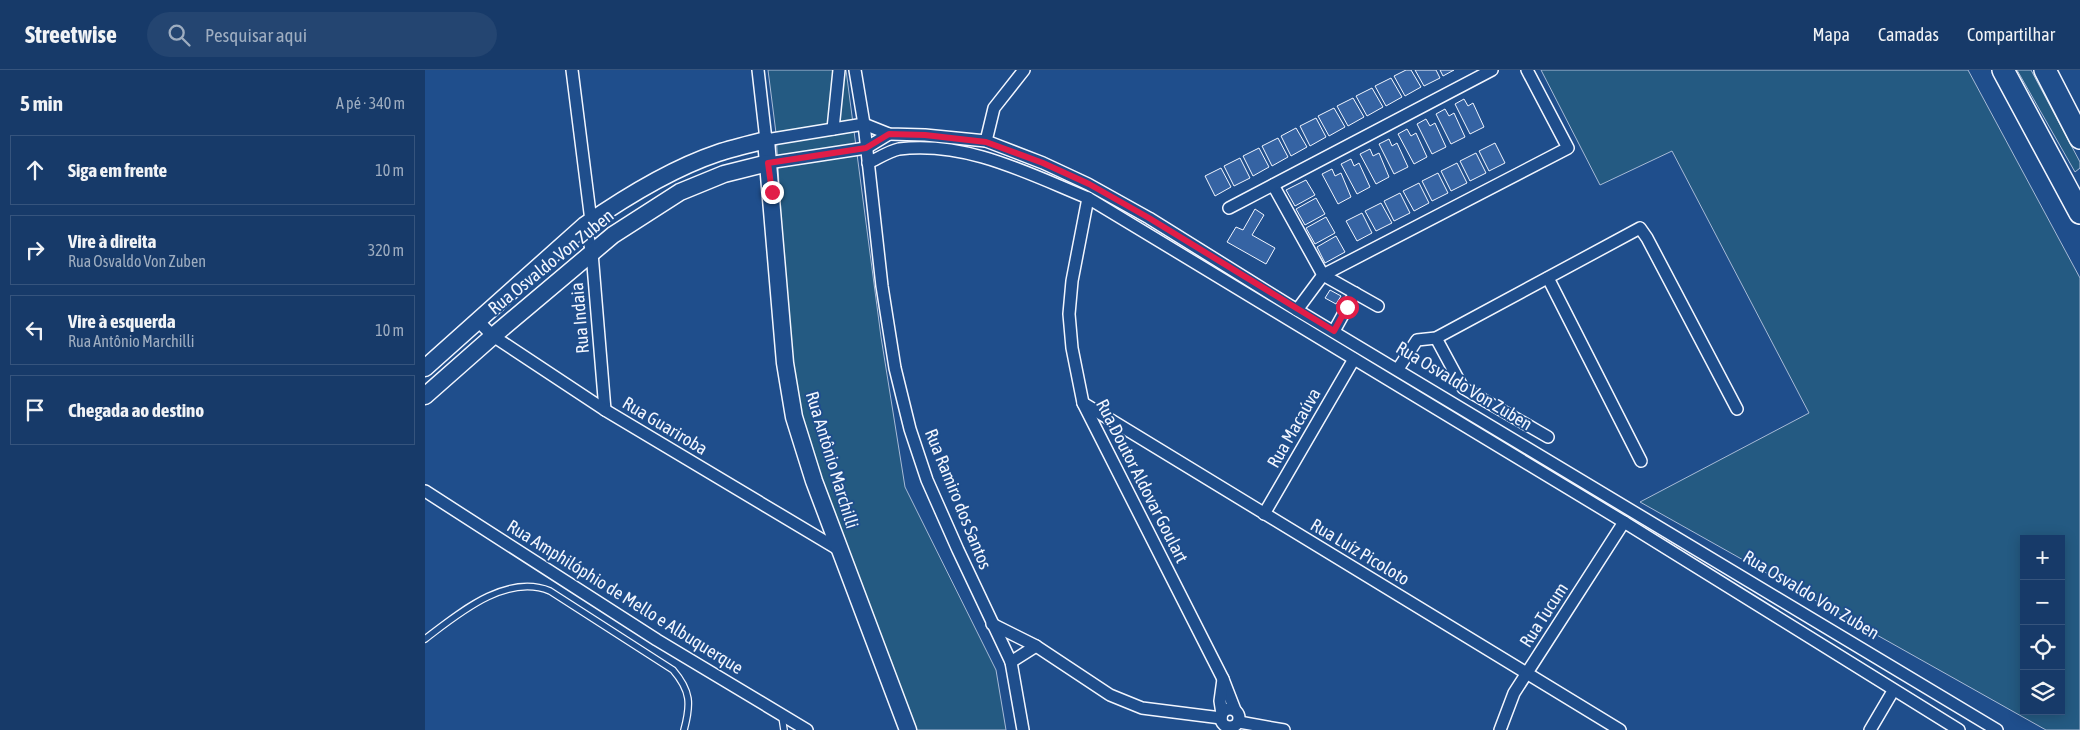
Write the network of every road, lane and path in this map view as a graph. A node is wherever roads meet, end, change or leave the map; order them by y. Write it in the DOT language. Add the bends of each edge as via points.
graph roads {
  1 [pos="572,70"];
  2 [pos="758,70"];
  3 [pos="839,70"];
  4 [pos="855,70"];
  5 [pos="1024,70"];
  6 [pos="1492,70"];
  7 [pos="1527,70"];
  8 [pos="2003,70"];
  9 [pos="2045,70"];
  10 [pos="864,124"];
  11 [pos="2080,128"];
  12 [pos="833,129"];
  13 [pos="889,134"];
  14 [pos="2080,138"];
  15 [pos="766,140"];
  16 [pos="986,142"];
  17 [pos="866,148"];
  18 [pos="768,163"];
  19 [pos="867,163"];
  20 [pos="1273,185"];
  21 [pos="1088,198"];
  22 [pos="1229,208"];
  23 [pos="2080,213"];
  24 [pos="588,223"];
  25 [pos="592,253"];
  26 [pos="1323,275"];
  27 [pos="1548,278"];
  28 [pos="1355,293"];
  29 [pos="1378,306"];
  30 [pos="1297,310"];
  31 [pos="479,321"];
  32 [pos="1334,331"];
  33 [pos="493,336"];
  34 [pos="1436,338"];
  35 [pos="1354,359"];
  36 [pos="425,363"];
  37 [pos="1398,369"];
  38 [pos="425,396"];
  39 [pos="1083,403"];
  40 [pos="1737,409"];
  41 [pos="605,410"];
  42 [pos="1548,437"];
  43 [pos="1641,461"];
  44 [pos="427,495"];
  45 [pos="1264,514"];
  46 [pos="1624,522"];
  47 [pos="841,551"];
  48 [pos="992,624"];
  49 [pos="425,640"];
  50 [pos="1036,646"];
  51 [pos="1011,662"];
  52 [pos="1526,674"];
  53 [pos="1223,679"];
  54 [pos="1893,691"];
  55 [pos="782,715"];
  56 [pos="1230,723"];
  57 [pos="796,726"];
  58 [pos="684,730"];
  59 [pos="784,730"];
  60 [pos="807,730"];
  61 [pos="908,730"];
  62 [pos="1023,730"];
  63 [pos="1284,730"];
  64 [pos="1499,730"];
  65 [pos="1620,730"];
  66 [pos="1870,730"];
  67 [pos="1959,730"];
  68 [pos="1997,730"];
  1 -- 24 [label="street, Rua Indaia"];
  2 -- 15 [label="street, Rua Antônio Marchilli"];
  3 -- 12 [label="street"];
  4 -- 10 [label="street, Rua Ramiro dos Santos"];
  5 -- 16 [label="street" via="994,108"];
  6 -- 20 [label="street"];
  7 -- 26 [label="street" via="1567,148"];
  8 -- 23 [label="highway"];
  9 -- 11 [label="highway"];
  9 -- 14 [label="highway"];
  10 -- 12 [label="street, Rua Osvaldo Von Zuben"];
  10 -- 13 [label="street, Rua Osvaldo Von Zuben"];
  10 -- 17 [label="street, Rua Ramiro dos Santos"];
  12 -- 15 [label="street, Rua Osvaldo Von Zuben"];
  13 -- 16 [label="street, Rua Osvaldo Von Zuben"];
  13 -- 17 [label="street, Rua Osvaldo Von Zuben"];
  15 -- 18 [label="street, Rua Antônio Marchilli"];
  15 -- 24 [label="street, Rua Osvaldo Von Zuben" via="717,153 679,170"];
  16 -- 30 [label="street, Rua Osvaldo Von Zuben" via="1089,184"];
  17 -- 18 [label="street, Rua Osvaldo Von Zuben"];
  17 -- 19 [label="street, Rua Ramiro dos Santos"];
  18 -- 25 [label="street, Rua Osvaldo Von Zuben" via="724,174 680,192 613,234"];
  18 -- 47 [label="street, Rua Antônio Marchilli" via="785,363 794,417"];
  19 -- 21 [label="street, Rua Osvaldo Von Zuben" via="897,150 968,152"];
  19 -- 48 [label="street, Rua Ramiro dos Santos" via="895,368 911,430 927,480"];
  20 -- 22 [label="street"];
  20 -- 26 [label="street"];
  21 -- 35 [label="street, Rua Osvaldo Von Zuben"];
  21 -- 39 [label="street, Rua Doutor Aldovar Goulart" via="1069,314"];
  24 -- 25 [label="street, Rua Indaia"];
  24 -- 31 [label="street, Rua Osvaldo Von Zuben"];
  25 -- 33 [label="street, Rua Osvaldo Von Zuben"];
  25 -- 41 [label="street, Rua Indaia"];
  26 -- 28 [label="street"];
  26 -- 30 [label="street"];
  27 -- 34 [label="street"];
  27 -- 40 [label="street" via="1640,228"];
  27 -- 43 [label="street"];
  28 -- 29 [label="street"];
  28 -- 32 [label="street"];
  30 -- 32 [label="street, Rua Osvaldo Von Zuben"];
  31 -- 33 [label="street, Rua Guariroba"];
  31 -- 36 [label="street, Rua Osvaldo Von Zuben"];
  32 -- 37 [label="street, Rua Osvaldo Von Zuben"];
  33 -- 38 [label="street, Rua Osvaldo Von Zuben"];
  33 -- 41 [label="street, Rua Guariroba"];
  34 -- 37 [label="street" via="1417,340"];
  34 -- 42 [label="street" via="1463,388"];
  35 -- 45 [label="street, Rua Macaúva"];
  35 -- 46 [label="street, Rua Osvaldo Von Zuben"];
  37 -- 68 [label="street, Rua Osvaldo Von Zuben"];
  39 -- 45 [label="street, Rua Luíz Picoloto"];
  39 -- 53 [label="street, Rua Doutor Aldovar Goulart"];
  41 -- 47 [label="street, Rua Guariroba"];
  44 -- 55 [label="street, Rua Amphilóphio de Mello e Albuquerque"];
  45 -- 52 [label="street, Rua Luíz Picoloto"];
  46 -- 52 [label="street, Rua Tucum"];
  46 -- 54 [label="street, Rua Osvaldo Von Zuben"];
  47 -- 61 [label="street, Rua Antônio Marchilli"];
  48 -- 50 [label="street"];
  48 -- 51 [label="street, Rua Ramiro dos Santos"];
  49 -- 58 [label="lane" via="447,622 494,594 538,586 673,670 688,694 689,712"];
  50 -- 51 [label="street"];
  50 -- 56 [label="street" via="1110,695 1142,708"];
  51 -- 62 [label="street, Rua Ramiro dos Santos"];
  52 -- 64 [label="street, Rua Tucum" via="1514,693"];
  52 -- 65 [label="street, Rua Luíz Picoloto"];
  53 -- 56 [label="street" via="1220,701"];
  53 -- 56 [label="street, Rua Doutor Aldovar Goulart" via="1239,713"];
  54 -- 66 [label="street"];
  54 -- 67 [label="street, Rua Osvaldo Von Zuben"];
  55 -- 57 [label="street, Rua Amphilóphio de Mello e Albuquerque"];
  55 -- 59 [label="lane"];
  56 -- 63 [label="street"];
  57 -- 60 [label="street, Rua Amphilóphio de Mello e Albuquerque"];
}
